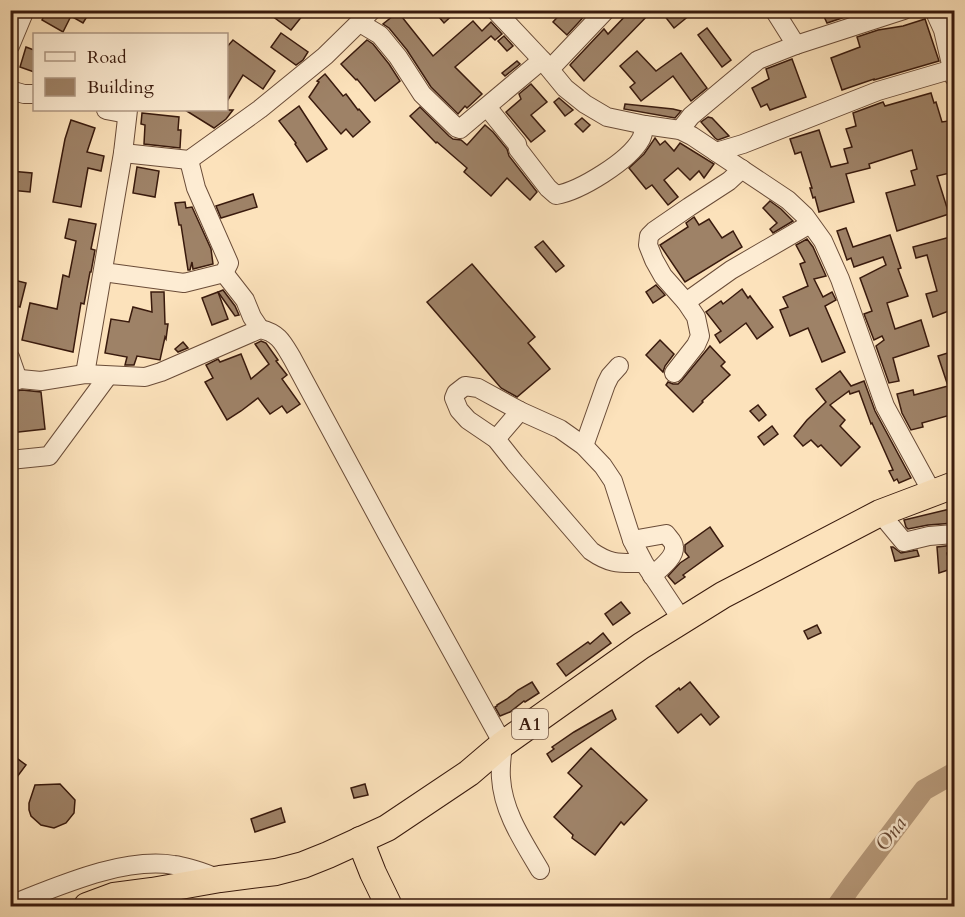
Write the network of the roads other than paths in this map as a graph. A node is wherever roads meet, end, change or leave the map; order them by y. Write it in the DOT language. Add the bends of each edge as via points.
graph roads {
  1 [pos="495,10"];
  2 [pos="606,10"];
  3 [pos="774,10"];
  4 [pos="904,10"];
  5 [pos="934,10"];
  6 [pos="19,15"];
  7 [pos="366,17"];
  8 [pos="796,45"];
  9 [pos="10,46"];
  10 [pos="546,64"];
  11 [pos="954,73"];
  12 [pos="10,90"];
  13 [pos="33,94"];
  14 [pos="487,107"];
  15 [pos="127,112"];
  16 [pos="645,125"];
  17 [pos="680,130"];
  18 [pos="716,152"];
  19 [pos="123,153"];
  20 [pos="189,160"];
  21 [pos="742,169"];
  22 [pos="810,224"];
  23 [pos="103,272"];
  24 [pos="224,273"];
  25 [pos="686,302"];
  26 [pos="260,329"];
  27 [pos="10,357"];
  28 [pos="619,366"];
  29 [pos="674,373"];
  30 [pos="85,374"];
  31 [pos="108,376"];
  32 [pos="14,379"];
  33 [pos="520,411"];
  34 [pos="496,439"];
  35 [pos="584,446"];
  36 [pos="10,460"];
  37 [pos="944,489"];
  38 [pos="880,513"];
  39 [pos="954,534"];
  40 [pos="632,540"];
  41 [pos="648,570"];
  42 [pos="681,620"];
  43 [pos="503,744"];
  44 [pos="360,840"];
  45 [pos="540,870"];
  46 [pos="220,879"];
  47 [pos="10,906"];
  48 [pos="87,906"];
  49 [pos="389,906"];
  1 -- 10 [label="street"];
  2 -- 10 [label="street"];
  3 -- 8 [label="street"];
  4 -- 8 [label="street"];
  5 -- 11 [label="street"];
  6 -- 9 [label="street"];
  7 -- 14 [label="street" via="422,94 457,128"];
  7 -- 20 [label="street" via="268,103"];
  8 -- 17 [label="street" via="758,60 691,116"];
  10 -- 14 [label="street"];
  10 -- 16 [label="street" via="565,88 585,104 607,117"];
  11 -- 18 [label="street" via="878,91"];
  12 -- 13 [label="street"];
  14 -- 16 [label="street" via="556,195 568,193 611,169 641,139"];
  15 -- 19 [label="street"];
  16 -- 17 [label="street"];
  17 -- 18 [label="street"];
  18 -- 21 [label="street"];
  19 -- 20 [label="street"];
  19 -- 23 [label="street"];
  20 -- 24 [label="street" via="195,188 228,263"];
  21 -- 22 [label="street" via="788,200"];
  21 -- 25 [label="street" via="649,236 654,260"];
  22 -- 25 [label="street" via="731,270"];
  22 -- 37 [label="street" via="823,241 840,279 899,435"];
  23 -- 24 [label="street" via="184,283"];
  23 -- 30 [label="street"];
  24 -- 26 [label="street" via="245,300"];
  25 -- 29 [label="street" via="696,317 700,336"];
  26 -- 31 [label="street" via="161,372"];
  26 -- 43 [label="street" via="281,340 292,358"];
  27 -- 32 [label="street"];
  28 -- 35 [label="street" via="606,384"];
  30 -- 31 [label="street"];
  30 -- 32 [label="street" via="41,381"];
  31 -- 36 [label="street" via="49,456"];
  33 -- 34 [label="street"];
  33 -- 34 [label="street" via="478,388 465,386 456,393 459,410"];
  33 -- 35 [label="street" via="560,429"];
  34 -- 41 [label="street" via="591,550 604,560"];
  35 -- 40 [label="street" via="613,481"];
  37 -- 38 [label="highway, A1"];
  38 -- 39 [label="street" via="904,542"];
  38 -- 42 [label="highway, A1"];
  40 -- 41 [label="street"];
  40 -- 41 [label="street" via="666,534 674,545 670,559"];
  41 -- 42 [label="street"];
  42 -- 43 [label="highway, A1"];
  43 -- 44 [label="highway, A1" via="422,805"];
  43 -- 45 [label="street" via="504,799"];
  44 -- 46 [label="highway, A1" via="303,865"];
  44 -- 49 [label="highway"];
  46 -- 47 [label="street" via="174,865 146,864 99,872"];
  46 -- 48 [label="highway, A1" via="114,896"];
}
